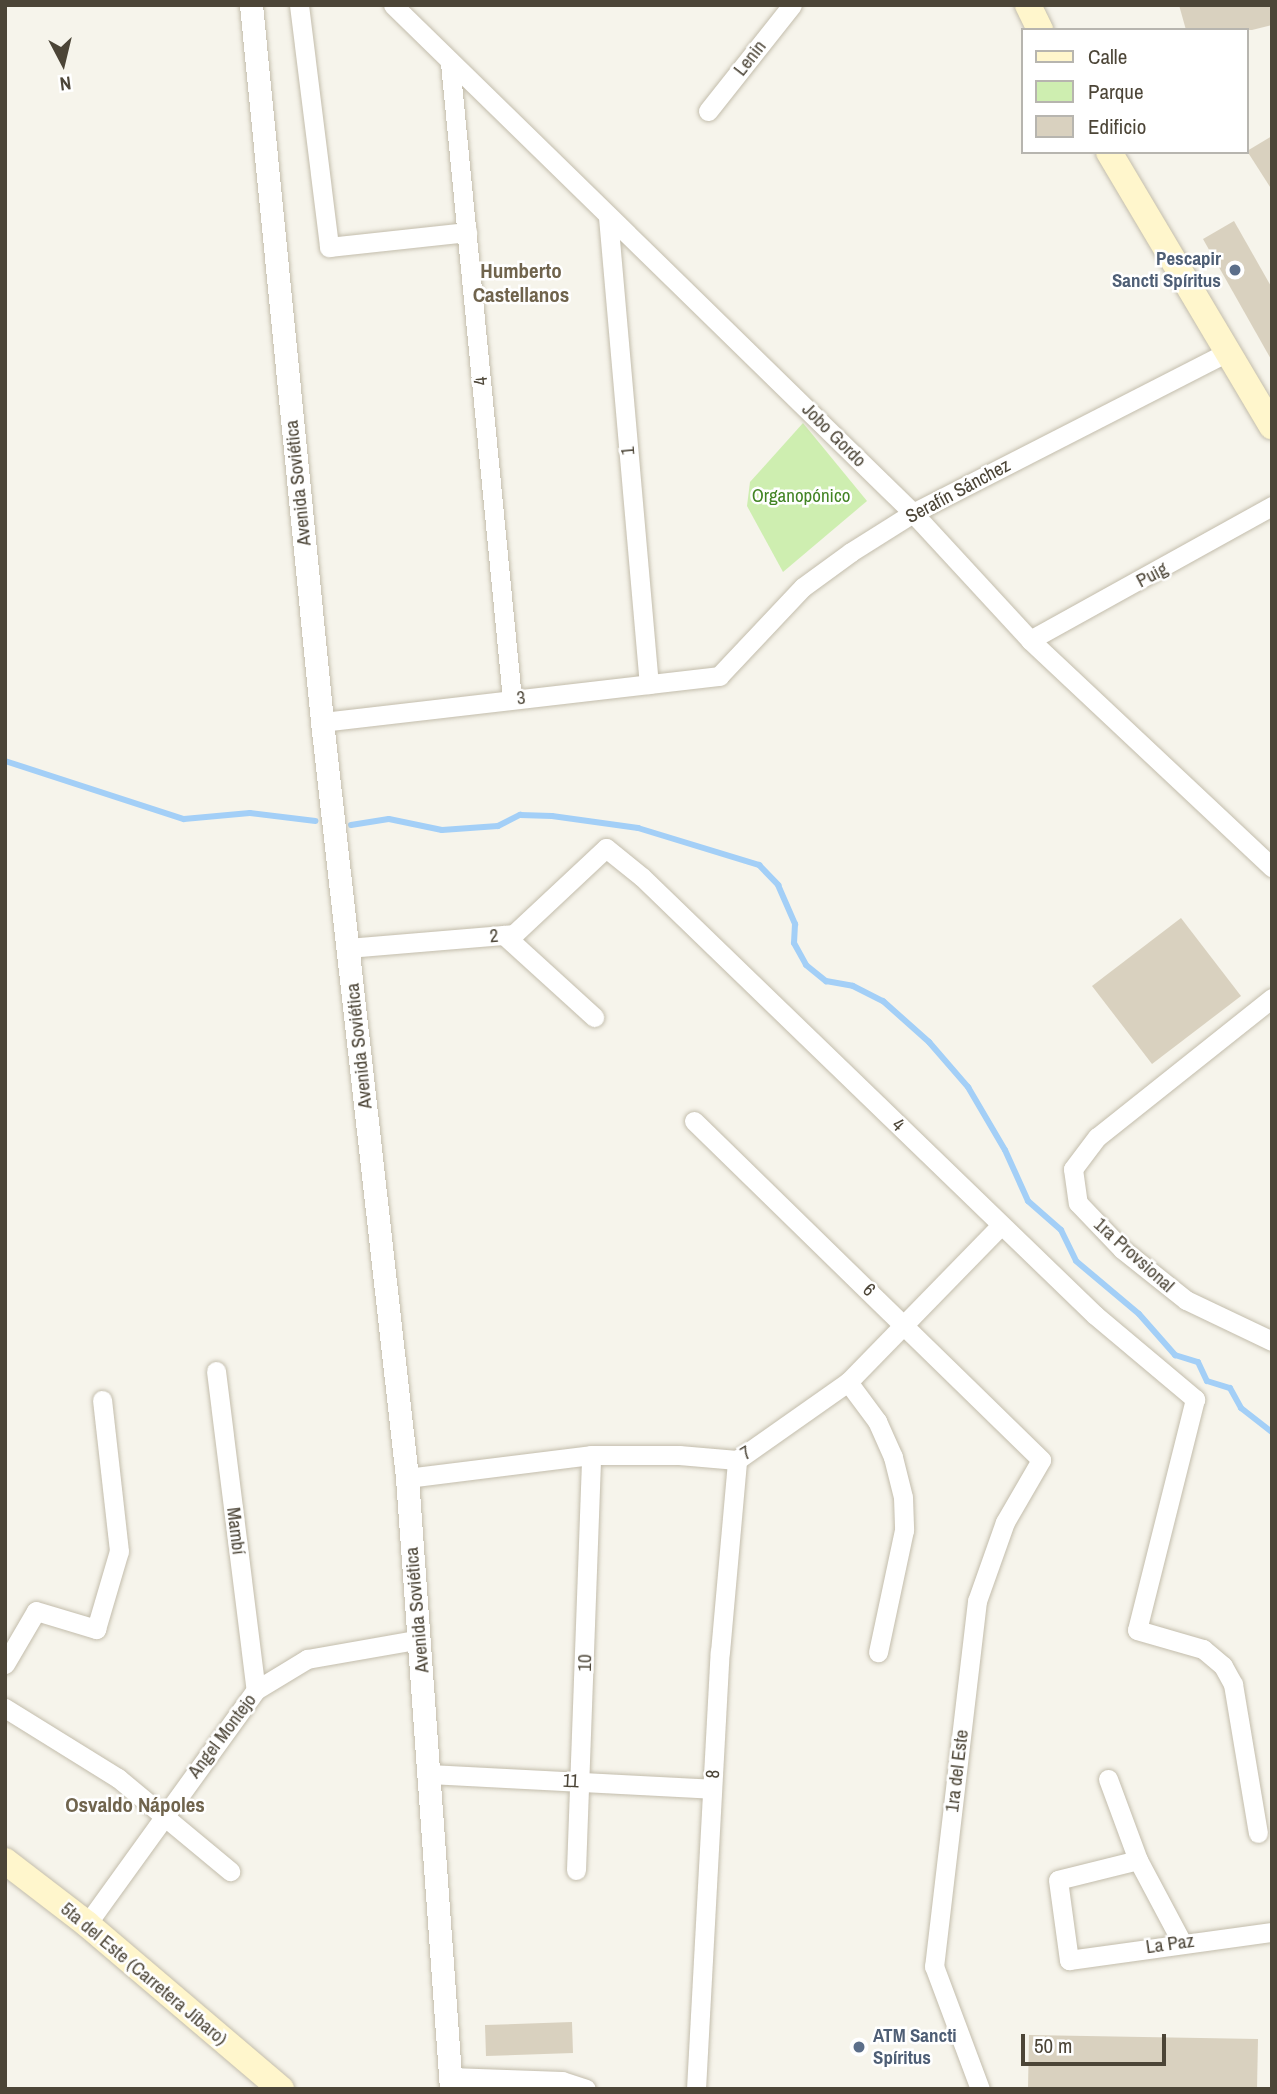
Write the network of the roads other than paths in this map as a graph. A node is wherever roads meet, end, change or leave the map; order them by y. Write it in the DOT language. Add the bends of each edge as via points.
graph roads {
  1 [pos="251,5"];
  2 [pos="299,5"];
  3 [pos="393,5"];
  4 [pos="1028,5"];
  5 [pos="783,8"];
  6 [pos="1039,28"];
  7 [pos="450,63"];
  8 [pos="708,111"];
  9 [pos="1110,154"];
  10 [pos="608,217"];
  11 [pos="467,232"];
  12 [pos="1228,352"];
  13 [pos="1272,426"];
  14 [pos="1272,506"];
  15 [pos="913,513"];
  16 [pos="1030,640"];
  17 [pos="719,676"];
  18 [pos="649,684"];
  19 [pos="512,699"];
  20 [pos="322,722"];
  21 [pos="606,848"];
  22 [pos="1272,867"];
  23 [pos="504,935"];
  24 [pos="348,948"];
  25 [pos="1272,998"];
  26 [pos="594,1017"];
  27 [pos="694,1121"];
  28 [pos="1001,1225"];
  29 [pos="906,1326"];
  30 [pos="1272,1341"];
  31 [pos="216,1371"];
  32 [pos="848,1382"];
  33 [pos="102,1400"];
  34 [pos="591,1455"];
  35 [pos="737,1460"];
  36 [pos="1041,1460"];
  37 [pos="407,1478"];
  38 [pos="420,1639"];
  39 [pos="878,1652"];
  40 [pos="5,1664"];
  41 [pos="256,1690"];
  42 [pos="5,1708"];
  43 [pos="429,1774"];
  44 [pos="1108,1779"];
  45 [pos="582,1782"];
  46 [pos="712,1789"];
  47 [pos="1263,1813"];
  48 [pos="162,1816"];
  49 [pos="1258,1833"];
  50 [pos="1138,1860"];
  51 [pos="5,1861"];
  52 [pos="576,1870"];
  53 [pos="230,1871"];
  54 [pos="87,1924"];
  55 [pos="1272,1932"];
  56 [pos="1181,1941"];
  57 [pos="450,2083"];
  58 [pos="281,2089"];
  59 [pos="586,2089"];
  60 [pos="696,2089"];
  61 [pos="980,2089"];
  1 -- 20 [label="street, Avenida Soviética"];
  2 -- 11 [label="street" via="329,247"];
  3 -- 7 [label="street, Jobo Gordo"];
  4 -- 6 [label="main road"];
  5 -- 8 [label="street, Lenin"];
  7 -- 10 [label="street, Jobo Gordo"];
  7 -- 11 [label="street, 4"];
  9 -- 12 [label="main road"];
  10 -- 15 [label="street, Jobo Gordo"];
  10 -- 18 [label="street, 1"];
  11 -- 19 [label="street, 4"];
  12 -- 13 [label="main road"];
  12 -- 15 [label="street, Serafín Sánchez"];
  14 -- 16 [label="street, Puig"];
  15 -- 16 [label="street, Jobo Gordo"];
  15 -- 17 [label="street, Serafín Sánchez" via="803,587"];
  16 -- 22 [label="street, Jobo Gordo"];
  17 -- 18 [label="street, 3"];
  18 -- 19 [label="street, 3"];
  19 -- 20 [label="street, 3"];
  20 -- 24 [label="street, Avenida Soviética"];
  21 -- 23 [label="street, 2" via="514,934"];
  21 -- 28 [label="street, 4" via="642,877"];
  23 -- 24 [label="street, 2"];
  23 -- 26 [label="street"];
  24 -- 37 [label="street, Avenida Soviética"];
  25 -- 30 [label="street, 1ra Provsional" via="1097,1137 1073,1170 1079,1203 1122,1249 1186,1300"];
  27 -- 29 [label="street, 6"];
  28 -- 29 [label="street, 7"];
  28 -- 47 [label="street, 4" via="1095,1315 1195,1399 1137,1630 1203,1649 1223,1666 1233,1684"];
  29 -- 32 [label="street, 7"];
  29 -- 36 [label="street, 6"];
  31 -- 41 [label="street, Mambí"];
  32 -- 35 [label="street, 7"];
  32 -- 39 [label="street" via="877,1421 903,1497 904,1530"];
  33 -- 40 [label="street" via="119,1551 96,1629 36,1611"];
  34 -- 35 [label="street, 7"];
  34 -- 37 [label="street, 7"];
  34 -- 45 [label="street, 10"];
  35 -- 46 [label="street, 8"];
  36 -- 61 [label="street, 1ra del Este" via="1005,1522 977,1601 934,1966"];
  37 -- 38 [label="street, Avenida Soviética"];
  38 -- 41 [label="street, Angel Montejo" via="307,1659"];
  38 -- 43 [label="street, Avenida Soviética"];
  41 -- 48 [label="street, Angel Montejo"];
  42 -- 48 [label="street" via="118,1778"];
  43 -- 45 [label="street, 11"];
  43 -- 57 [label="street, Avenida Soviética"];
  44 -- 50 [label="street"];
  45 -- 46 [label="street, 11"];
  45 -- 52 [label="street, 10"];
  46 -- 60 [label="street, 8"];
  47 -- 49 [label="street"];
  48 -- 53 [label="street"];
  48 -- 54 [label="street, Angel Montejo"];
  50 -- 56 [label="street"];
  50 -- 56 [label="street, La Paz" via="1058,1880 1069,1960"];
  51 -- 54 [label="main road, 5ta del Este (Carretera Jíbaro)"];
  54 -- 58 [label="main road, 5ta del Este (Carretera Jíbaro)"];
  55 -- 56 [label="street, La Paz"];
  57 -- 59 [label="street" via="562,2081"];
}
